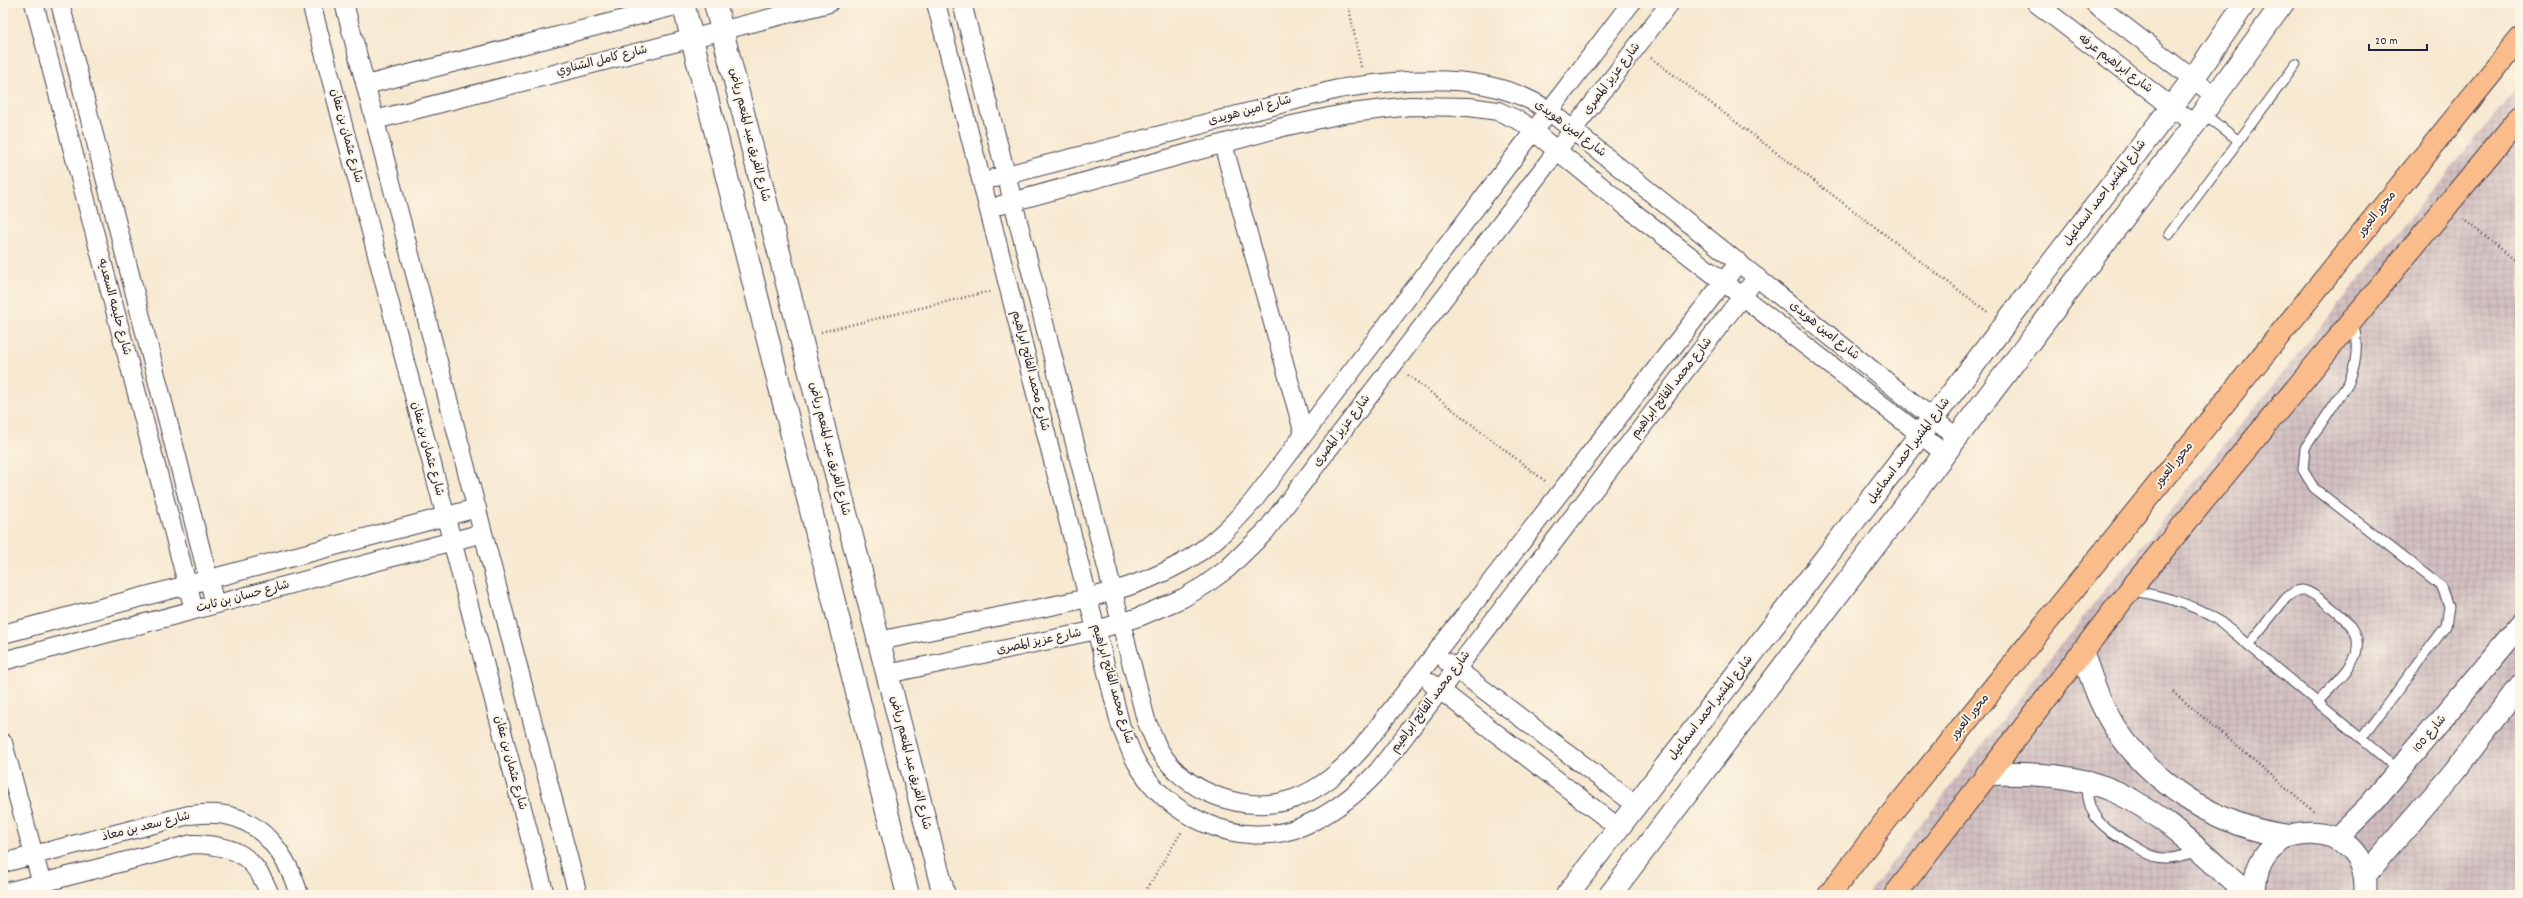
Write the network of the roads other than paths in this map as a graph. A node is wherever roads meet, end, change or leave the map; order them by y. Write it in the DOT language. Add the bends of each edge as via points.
graph roads {
  1 [pos="34,3"];
  2 [pos="60,3"];
  3 [pos="311,3"];
  4 [pos="344,3"];
  5 [pos="684,3"];
  6 [pos="715,3"];
  7 [pos="829,3"];
  8 [pos="936,3"];
  9 [pos="962,3"];
  10 [pos="1632,3"];
  11 [pos="1670,3"];
  12 [pos="2036,3"];
  13 [pos="2094,3"];
  14 [pos="2245,3"];
  15 [pos="2283,3"];
  16 [pos="722,31"];
  17 [pos="692,38"];
  18 [pos="2520,38"];
  19 [pos="2296,64"];
  20 [pos="2193,79"];
  21 [pos="366,85"];
  22 [pos="2171,106"];
  23 [pos="1549,111"];
  24 [pos="2204,111"];
  25 [pos="2520,117"];
  26 [pos="375,120"];
  27 [pos="1573,130"];
  28 [pos="1534,131"];
  29 [pos="2239,141"];
  30 [pos="1223,144"];
  31 [pos="1557,150"];
  32 [pos="1006,175"];
  33 [pos="982,181"];
  34 [pos="1645,187"];
  35 [pos="1013,201"];
  36 [pos="988,208"];
  37 [pos="1628,208"];
  38 [pos="2170,234"];
  39 [pos="1739,262"];
  40 [pos="1757,277"];
  41 [pos="1723,282"];
  42 [pos="1742,297"];
  43 [pos="2353,320"];
  44 [pos="1669,352"];
  45 [pos="1688,367"];
  46 [pos="1927,427"];
  47 [pos="1304,434"];
  48 [pos="1950,445"];
  49 [pos="477,508"];
  50 [pos="444,517"];
  51 [pos="483,533"];
  52 [pos="451,541"];
  53 [pos="209,578"];
  54 [pos="187,584"];
  55 [pos="1113,591"];
  56 [pos="2130,591"];
  57 [pos="1089,598"];
  58 [pos="215,604"];
  59 [pos="194,610"];
  60 [pos="1121,624"];
  61 [pos="2520,625"];
  62 [pos="1097,630"];
  63 [pos="3,634"];
  64 [pos="878,641"];
  65 [pos="2248,645"];
  66 [pos="2082,651"];
  67 [pos="1435,653"];
  68 [pos="3,661"];
  69 [pos="1456,669"];
  70 [pos="887,674"];
  71 [pos="1419,674"];
  72 [pos="2520,686"];
  73 [pos="1440,690"];
  74 [pos="2317,702"];
  75 [pos="2361,739"];
  76 [pos="1551,741"];
  77 [pos="3,743"];
  78 [pos="1534,763"];
  79 [pos="2400,771"];
  80 [pos="1987,774"];
  81 [pos="2087,783"];
  82 [pos="1636,805"];
  83 [pos="1618,828"];
  84 [pos="2329,835"];
  85 [pos="2288,836"];
  86 [pos="2199,852"];
  87 [pos="34,855"];
  88 [pos="3,862"];
  89 [pos="1909,885"];
  90 [pos="2365,885"];
  91 [pos="43,889"];
  92 [pos="9,893"];
  93 [pos="270,895"];
  94 [pos="299,895"];
  95 [pos="545,895"];
  96 [pos="578,895"];
  97 [pos="908,895"];
  98 [pos="944,895"];
  99 [pos="1567,895"];
  100 [pos="1610,895"];
  101 [pos="1830,895"];
  102 [pos="1895,895"];
  103 [pos="2250,895"];
  104 [pos="2255,895"];
  1 -- 54 [label="street, شارع حليمه السعديه"];
  2 -- 53 [label="street, شارع حليمه السعديه"];
  3 -- 50 [label="street, شارع عثمان بن عفان"];
  4 -- 21 [label="street"];
  5 -- 17 [label="street"];
  5 -- 21 [label="street"];
  6 -- 16 [label="street, شارع الفريق عبد المنعم رياض"];
  7 -- 16 [label="street, شارع كامل الشناوي"];
  8 -- 33 [label="street, شارع محمد الفاتح ابراهيم"];
  9 -- 32 [label="street, شارع محمد الفاتح ابراهيم"];
  10 -- 23 [label="street"];
  11 -- 27 [label="street, شارع عزيز المصرى"];
  12 -- 22 [label="street, شارع ابراهيم عرفه"];
  13 -- 20 [label="street"];
  14 -- 20 [label="street, شارع المشير احمد اسماعيل"];
  15 -- 24 [label="street"];
  16 -- 17 [label="street, شارع كامل الشناوي"];
  16 -- 64 [label="street, شارع الفريق عبد المنعم رياض"];
  17 -- 26 [label="street, شارع كامل الشناوي"];
  17 -- 97 [label="street"];
  18 -- 101 [label="highway, محور العبور" via="1884,823"];
  19 -- 29 [label="lane"];
  20 -- 22 [label="street, شارع المشير احمد اسماعيل"];
  20 -- 24 [label="street"];
  21 -- 26 [label="street"];
  22 -- 24 [label="street, شارع ابراهيم عرفه"];
  22 -- 46 [label="street, شارع المشير احمد اسماعيل"];
  23 -- 27 [label="street, شارع امين هويدى"];
  23 -- 28 [label="street"];
  23 -- 32 [label="street, شارع امين هويدى" via="1519,94 1470,84 1424,82 1365,85 1295,99"];
  24 -- 29 [label="lane"];
  24 -- 48 [label="street"];
  25 -- 43 [label="highway"];
  26 -- 49 [label="street"];
  27 -- 31 [label="street, شارع عزيز المصرى"];
  27 -- 34 [label="street, شارع امين هويدى"];
  28 -- 30 [label="street, شارع امين هويدى" via="1510,116 1485,108 1410,106 1343,114"];
  28 -- 31 [label="street, شارع امين هويدى"];
  28 -- 47 [label="street"];
  29 -- 38 [label="lane"];
  30 -- 35 [label="street, شارع امين هويدى"];
  30 -- 47 [label="street"];
  31 -- 37 [label="street, شارع امين هويدى"];
  31 -- 60 [label="street, شارع عزيز المصرى" via="1265,532 1247,552 1206,585 1183,598"];
  32 -- 33 [label="street, شارع امين هويدى"];
  32 -- 35 [label="street, شارع محمد الفاتح ابراهيم"];
  33 -- 36 [label="street, شارع محمد الفاتح ابراهيم"];
  34 -- 37 [label="street"];
  34 -- 39 [label="street, شارع امين هويدى"];
  35 -- 36 [label="street, شارع امين هويدى"];
  35 -- 55 [label="street, شارع محمد الفاتح ابراهيم"];
  36 -- 57 [label="street, شارع محمد الفاتح ابراهيم"];
  37 -- 41 [label="street, شارع امين هويدى"];
  39 -- 40 [label="street, شارع امين هويدى"];
  39 -- 41 [label="street, شارع محمد الفاتح ابراهيم"];
  40 -- 42 [label="street, شارع محمد الفاتح ابراهيم"];
  40 -- 46 [label="street, شارع امين هويدى"];
  41 -- 42 [label="street, شارع امين هويدى"];
  41 -- 44 [label="street, شارع محمد الفاتح ابراهيم"];
  42 -- 45 [label="street, شارع محمد الفاتح ابراهيم"];
  42 -- 46 [label="street, شارع امين هويدى"];
  43 -- 56 [label="highway"];
  43 -- 75 [label="lane" via="2357,345 2354,370 2349,382 2305,448 2302,470 2314,488 2442,587 2449,606 2446,626"];
  44 -- 45 [label="street"];
  44 -- 67 [label="street, شارع محمد الفاتح ابراهيم"];
  45 -- 69 [label="street, شارع محمد الفاتح ابراهيم"];
  46 -- 48 [label="street, شارع امين هويدى"];
  46 -- 82 [label="street, شارع المشير احمد اسماعيل"];
  47 -- 55 [label="street" via="1254,500 1209,546 1182,563"];
  48 -- 100 [label="street"];
  49 -- 50 [label="street"];
  49 -- 51 [label="street"];
  50 -- 52 [label="street, شارع عثمان بن عفان"];
  50 -- 53 [label="street"];
  51 -- 52 [label="street, شارع حسان بن ثابت"];
  51 -- 96 [label="street"];
  52 -- 58 [label="street, شارع حسان بن ثابت"];
  52 -- 95 [label="street, شارع عثمان بن عفان"];
  53 -- 54 [label="street"];
  53 -- 58 [label="street, شارع حليمه السعديه"];
  54 -- 59 [label="street, شارع حليمه السعديه"];
  54 -- 63 [label="street"];
  55 -- 57 [label="street"];
  55 -- 60 [label="street, شارع محمد الفاتح ابراهيم"];
  56 -- 65 [label="lane" via="2160,595 2190,604 2217,619"];
  56 -- 66 [label="highway"];
  57 -- 62 [label="street, شارع محمد الفاتح ابراهيم"];
  57 -- 64 [label="street"];
  58 -- 59 [label="street, شارع حسان بن ثابت"];
  59 -- 68 [label="street, شارع حسان بن ثابت"];
  60 -- 62 [label="street, شارع عزيز المصرى"];
  60 -- 71 [label="street, شارع محمد الفاتح ابراهيم" via="1146,720 1159,748 1178,773 1203,791 1232,802 1263,804 1293,799 1321,786 1343,769 1362,749"];
  61 -- 79 [label="street, شارع 100"];
  62 -- 70 [label="street, شارع عزيز المصرى"];
  62 -- 73 [label="street, شارع محمد الفاتح ابراهيم" via="1122,727 1134,758 1148,780 1167,801 1191,817 1234,832 1268,833 1301,826 1350,799 1378,771"];
  64 -- 70 [label="street, شارع الفريق عبد المنعم رياض"];
  65 -- 74 [label="lane"];
  65 -- 74 [label="lane" via="2293,592 2312,592 2350,625 2357,637 2357,650 2352,662"];
  66 -- 80 [label="highway"];
  66 -- 85 [label="street" via="2095,690 2114,726 2139,758 2169,786 2203,808 2240,825"];
  67 -- 69 [label="street"];
  67 -- 71 [label="street, شارع محمد الفاتح ابراهيم"];
  69 -- 73 [label="street, شارع محمد الفاتح ابراهيم"];
  69 -- 76 [label="street"];
  70 -- 98 [label="street, شارع الفريق عبد المنعم رياض"];
  71 -- 73 [label="street"];
  72 -- 90 [label="street"];
  73 -- 78 [label="street"];
  74 -- 75 [label="lane"];
  75 -- 79 [label="lane"];
  76 -- 78 [label="street"];
  76 -- 82 [label="street"];
  77 -- 87 [label="street"];
  78 -- 83 [label="street"];
  79 -- 84 [label="street, شارع 100" via="2370,805"];
  80 -- 81 [label="street" via="2020,773"];
  80 -- 89 [label="highway"];
  81 -- 86 [label="street" via="2118,793 2144,807"];
  81 -- 86 [label="lane" via="2090,807 2095,818 2113,834 2154,857 2166,859"];
  82 -- 83 [label="street, شارع المشير احمد اسماعيل"];
  83 -- 99 [label="street, شارع المشير احمد اسماعيل"];
  84 -- 85 [label="street" via="2306,831"];
  84 -- 90 [label="street" via="2349,848 2359,860"];
  85 -- 104 [label="street" via="2272,846 2260,862 2254,881"];
  86 -- 103 [label="street"];
  87 -- 88 [label="street, شارع سعد بن معاذ"];
  87 -- 91 [label="street"];
  87 -- 94 [label="street, شارع سعد بن معاذ" via="189,815 218,814 244,821 268,837 286,860"];
  88 -- 92 [label="street"];
  89 -- 102 [label="highway"];
  91 -- 92 [label="street"];
  91 -- 93 [label="street" via="192,844 219,844 244,856 262,875"];
}
